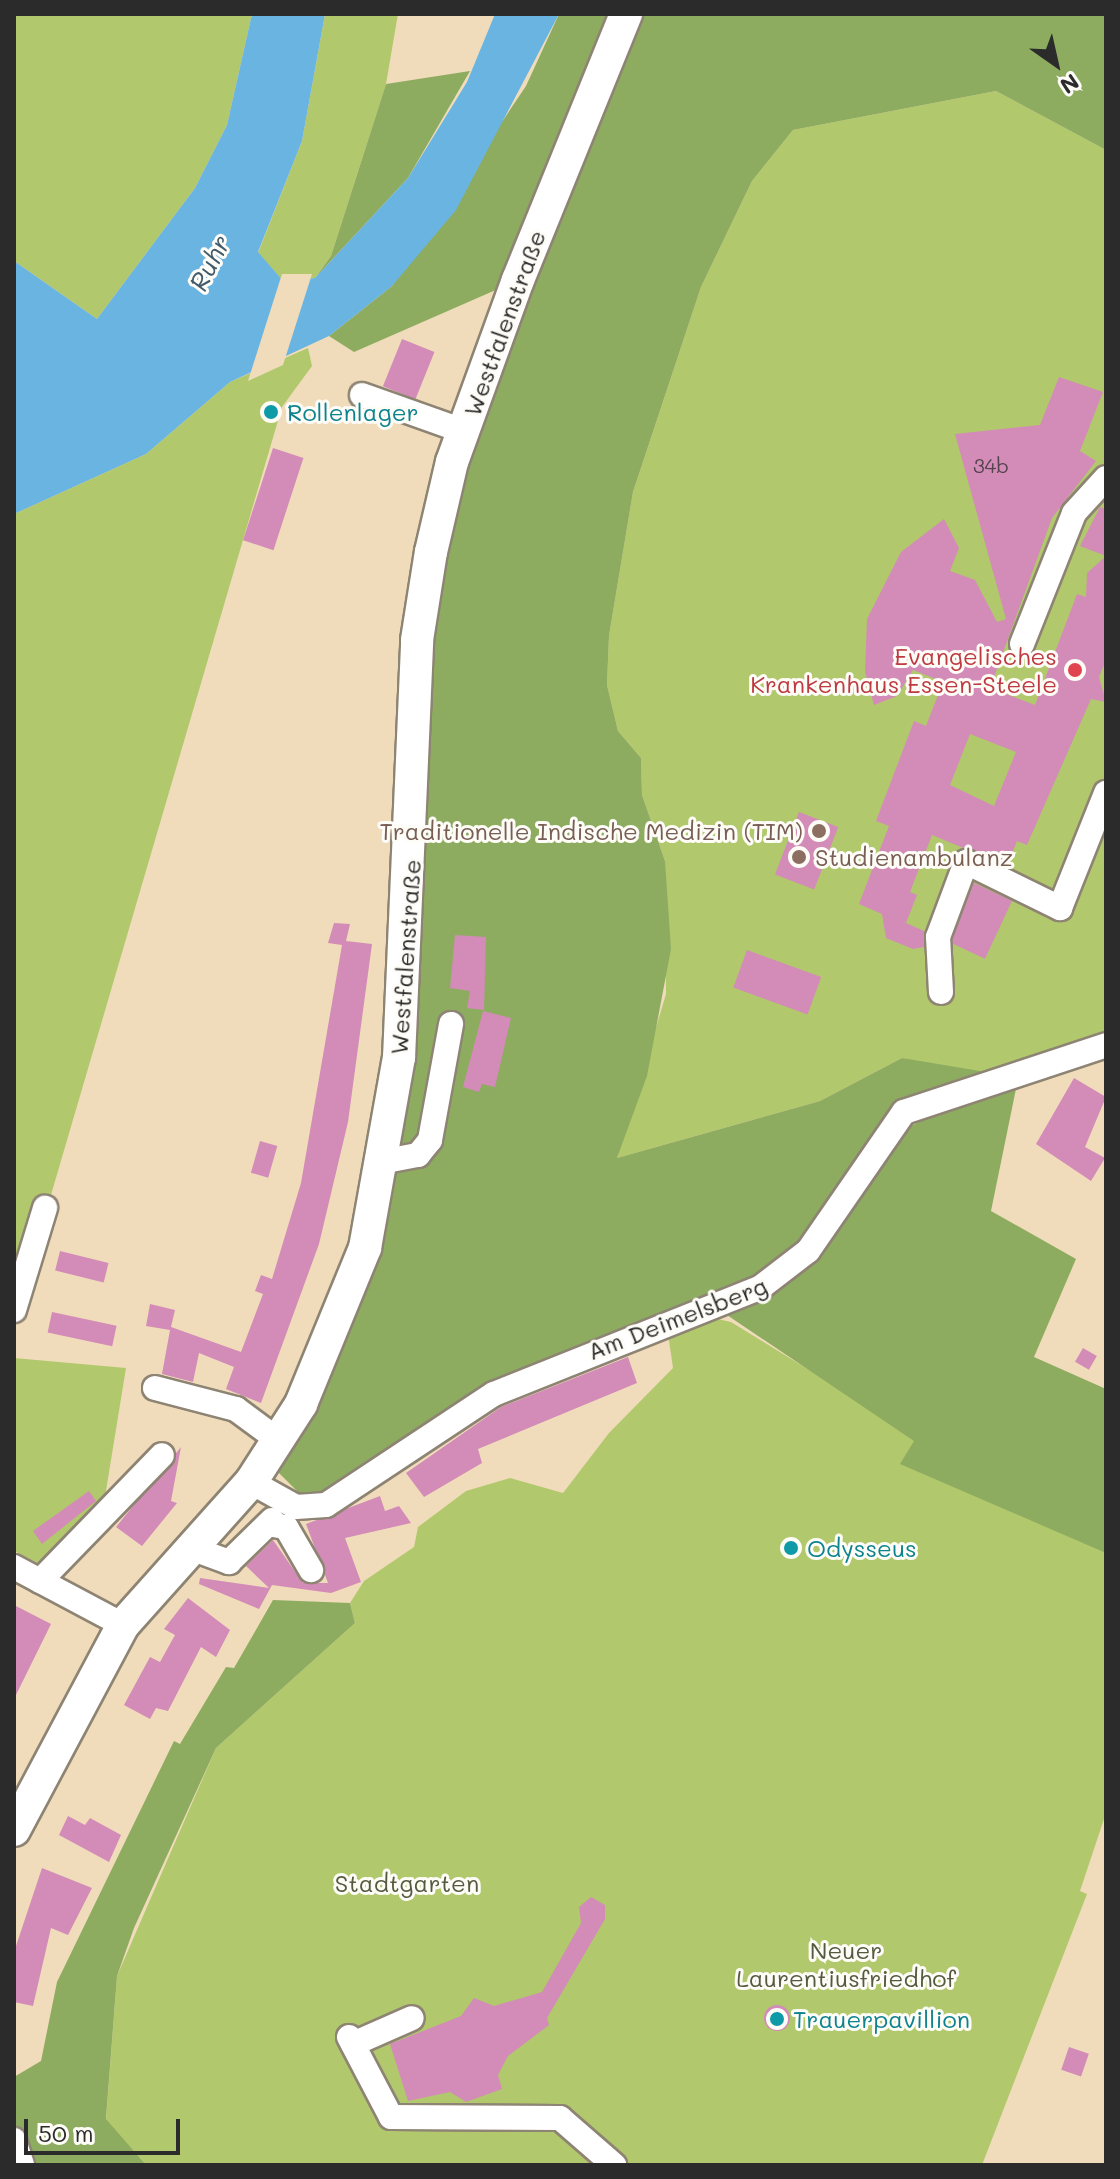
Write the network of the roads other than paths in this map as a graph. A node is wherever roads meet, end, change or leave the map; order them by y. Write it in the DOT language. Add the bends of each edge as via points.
graph roads {
  1 [pos="626,14"];
  2 [pos="362,395"];
  3 [pos="463,431"];
  4 [pos="1106,478"];
  5 [pos="1022,644"];
  6 [pos="1106,793"];
  7 [pos="941,992"];
  8 [pos="451,1024"];
  9 [pos="1095,1048"];
  10 [pos="386,1161"];
  11 [pos="45,1208"];
  12 [pos="14,1310"];
  13 [pos="155,1388"];
  14 [pos="278,1440"];
  15 [pos="162,1455"];
  16 [pos="268,1506"];
  17 [pos="188,1547"];
  18 [pos="14,1567"];
  19 [pos="311,1570"];
  20 [pos="40,1581"];
  21 [pos="123,1625"];
  22 [pos="14,1830"];
  23 [pos="412,2018"];
  24 [pos="387,2045"];
  25 [pos="355,2047"];
  26 [pos="14,2140"];
  27 [pos="22,2165"];
  28 [pos="614,2165"];
  1 -- 3 [label="main road, Westfalenstraße"];
  2 -- 3 [label="street"];
  3 -- 10 [label="main road, Westfalenstraße" via="417,640 410,928"];
  4 -- 5 [label="street" via="1074,513"];
  6 -- 7 [label="street" via="1060,908 966,862 938,937"];
  8 -- 10 [label="street" via="430,1140 418,1155"];
  9 -- 16 [label="street, Am Deimelsberg" via="904,1112 820,1236 778,1278 494,1394 353,1494 296,1507"];
  10 -- 14 [label="main road, Westfalenstraße" via="337,1332"];
  11 -- 12 [label="street"];
  13 -- 14 [label="street" via="236,1409"];
  14 -- 16 [label="main road, Westfalenstraße"];
  15 -- 20 [label="street"];
  16 -- 17 [label="main road, Westfalenstraße"];
  16 -- 17 [label="street" via="243,1568"];
  16 -- 19 [label="street"];
  17 -- 21 [label="main road, Westfalenstraße"];
  18 -- 20 [label="street"];
  20 -- 21 [label="street"];
  21 -- 22 [label="main road, Westfalenstraße"];
  23 -- 25 [label="street"];
  24 -- 25 [label="street"];
  25 -- 28 [label="street" via="391,2117 560,2118"];
  26 -- 27 [label="street"];
}
